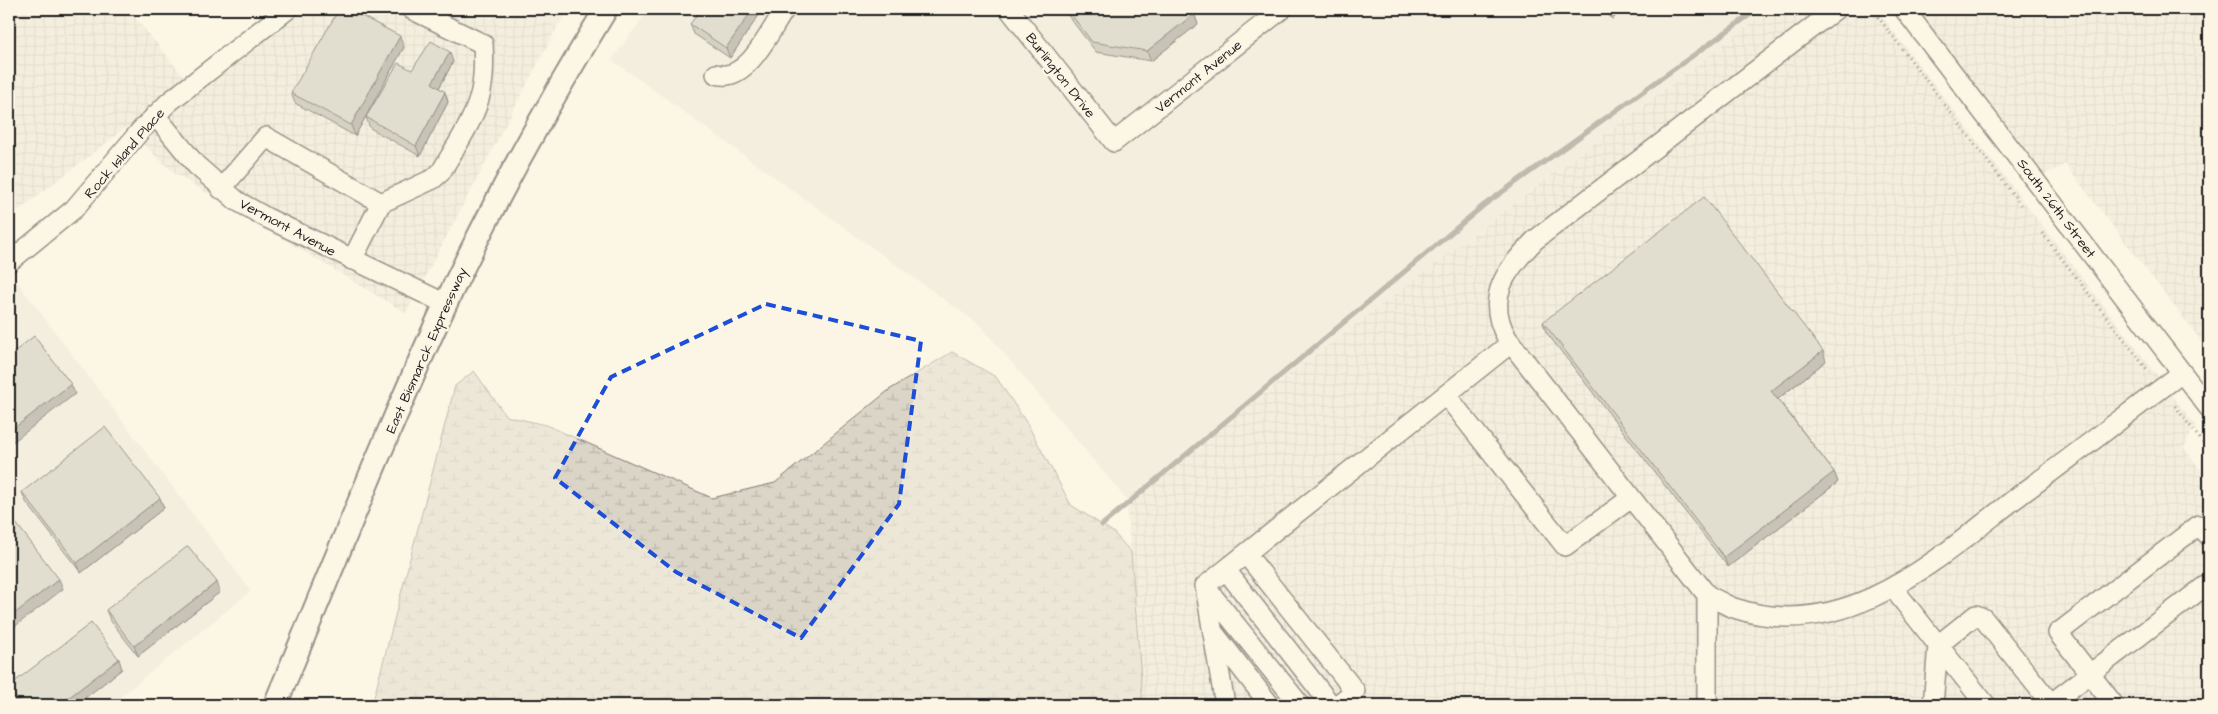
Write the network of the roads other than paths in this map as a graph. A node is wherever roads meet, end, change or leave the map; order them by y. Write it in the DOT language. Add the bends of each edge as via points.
graph roads {
  1 [pos="288,9"];
  2 [pos="411,9"];
  3 [pos="606,9"];
  4 [pos="785,9"];
  5 [pos="1009,9"];
  6 [pos="1282,9"];
  7 [pos="1836,9"];
  8 [pos="1904,9"];
  9 [pos="716,74"];
  10 [pos="155,115"];
  11 [pos="1114,142"];
  12 [pos="222,189"];
  13 [pos="381,203"];
  14 [pos="352,260"];
  15 [pos="9,262"];
  16 [pos="446,304"];
  17 [pos="1511,343"];
  18 [pos="2182,373"];
  19 [pos="1446,395"];
  20 [pos="2209,408"];
  21 [pos="1631,498"];
  22 [pos="2209,536"];
  23 [pos="1246,554"];
  24 [pos="1226,570"];
  25 [pos="1205,586"];
  26 [pos="1893,588"];
  27 [pos="2206,591"];
  28 [pos="1707,595"];
  29 [pos="1213,632"];
  30 [pos="1938,645"];
  31 [pos="2090,674"];
  32 [pos="275,705"];
  33 [pos="1225,705"];
  34 [pos="1270,705"];
  35 [pos="1300,705"];
  36 [pos="1331,705"];
  37 [pos="1337,705"];
  38 [pos="1706,705"];
  39 [pos="1934,705"];
  40 [pos="1986,705"];
  41 [pos="2050,705"];
  42 [pos="2114,705"];
  1 -- 10 [label="street, Rock Island Place"];
  2 -- 13 [label="street" via="483,44 481,91 476,109 434,180"];
  3 -- 16 [label="main road, East Bismarck Expressway" via="529,140"];
  4 -- 9 [label="street" via="747,65 733,75"];
  5 -- 11 [label="street, Burlington Drive"];
  6 -- 11 [label="street, Vermont Avenue"];
  7 -- 17 [label="street" via="1535,240 1510,270 1496,305 1499,323"];
  8 -- 18 [label="street, South 26th Street"];
  10 -- 12 [label="street, Vermont Avenue" via="192,161"];
  10 -- 15 [label="street, Rock Island Place" via="74,209"];
  12 -- 13 [label="street" via="266,137"];
  12 -- 14 [label="street, Vermont Avenue" via="259,214"];
  13 -- 14 [label="street"];
  14 -- 16 [label="street, Vermont Avenue"];
  16 -- 32 [label="main road, East Bismarck Expressway"];
  17 -- 19 [label="street"];
  17 -- 21 [label="street"];
  18 -- 20 [label="street, South 26th Street"];
  18 -- 26 [label="street" via="1922,571"];
  19 -- 21 [label="street" via="1565,546"];
  19 -- 23 [label="street"];
  21 -- 28 [label="street"];
  22 -- 31 [label="street" via="2199,525 2058,633"];
  23 -- 24 [label="street"];
  23 -- 37 [label="street" via="1355,691"];
  24 -- 25 [label="street"];
  24 -- 36 [label="street"];
  25 -- 29 [label="street"];
  25 -- 35 [label="street"];
  26 -- 28 [label="street" via="1836,611 1799,618 1765,616 1733,608"];
  26 -- 30 [label="street"];
  27 -- 31 [label="street"];
  28 -- 38 [label="street"];
  29 -- 33 [label="street"];
  29 -- 34 [label="street"];
  30 -- 39 [label="street"];
  30 -- 40 [label="street"];
  30 -- 41 [label="street" via="1976,615 1983,618"];
  31 -- 41 [label="street"];
  31 -- 42 [label="street"];
}
